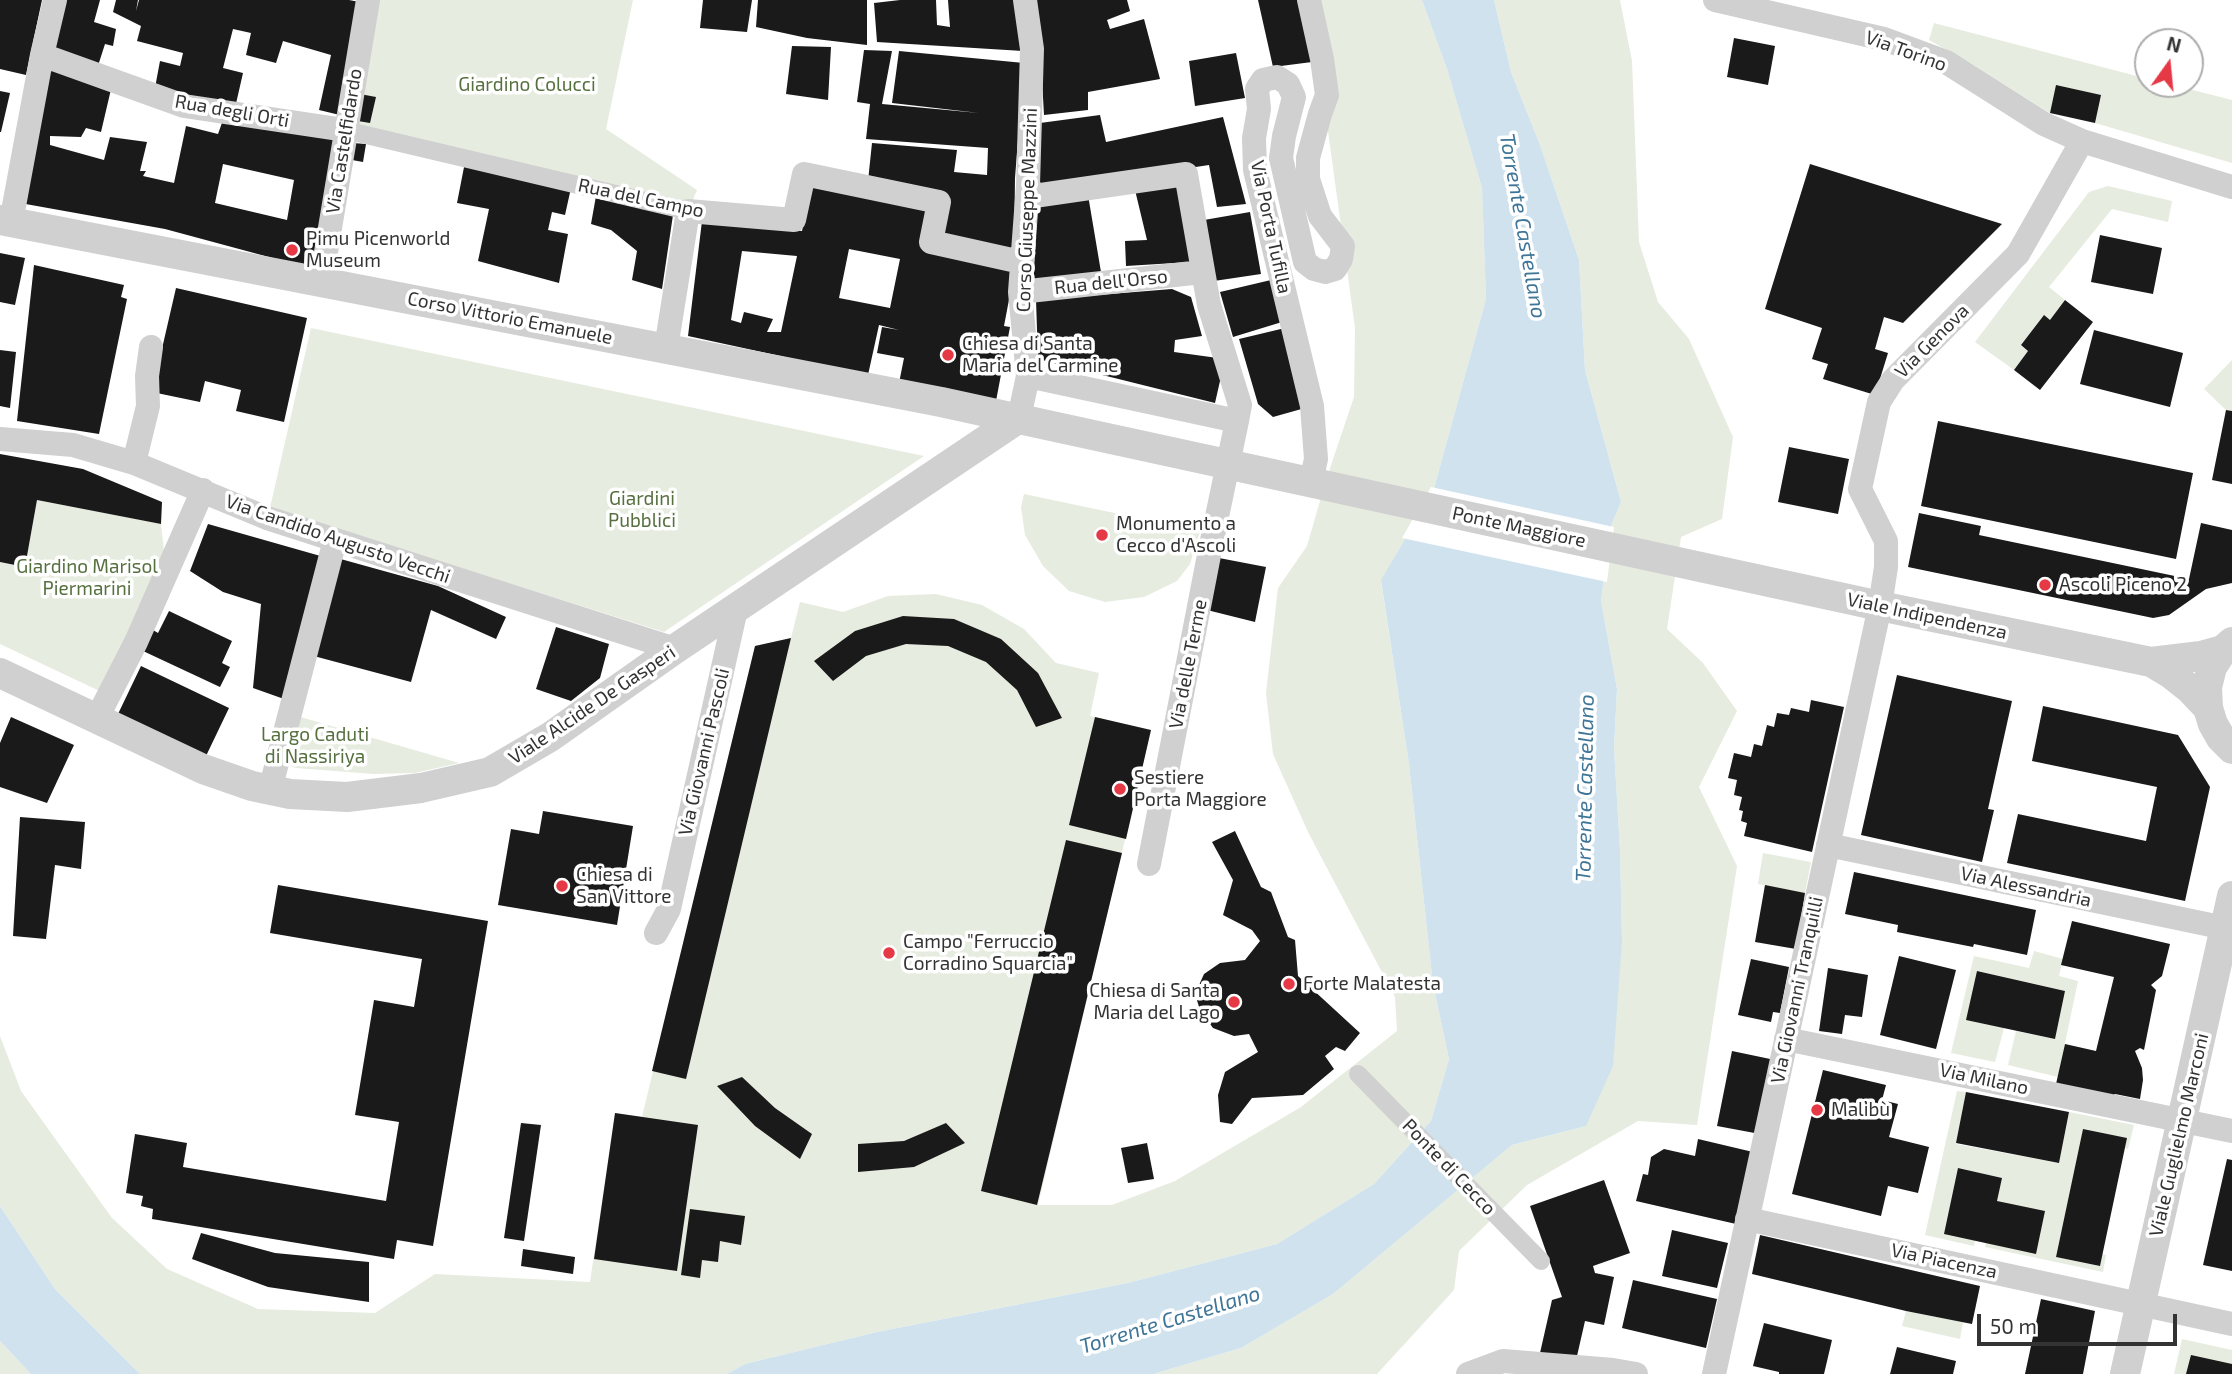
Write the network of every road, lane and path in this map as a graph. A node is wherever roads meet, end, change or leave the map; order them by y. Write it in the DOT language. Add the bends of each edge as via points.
graph roads {
  1 [pos="55,0"];
  2 [pos="368,0"];
  3 [pos="1025,0"];
  4 [pos="1309,0"];
  5 [pos="1715,0"];
  6 [pos="42,55"];
  7 [pos="345,130"];
  8 [pos="2082,141"];
  9 [pos="1028,185"];
  10 [pos="2232,187"];
  11 [pos="688,211"];
  12 [pos="6,221"];
  13 [pos="1021,262"];
  14 [pos="1202,272"];
  15 [pos="321,282"];
  16 [pos="1020,292"];
  17 [pos="151,347"];
  18 [pos="666,348"];
  19 [pos="1028,376"];
  20 [pos="1019,418"];
  21 [pos="1237,421"];
  22 [pos="0,439"];
  23 [pos="134,463"];
  24 [pos="1228,464"];
  25 [pos="1322,485"];
  26 [pos="202,490"];
  27 [pos="335,540"];
  28 [pos="1704,567"];
  29 [pos="1880,606"];
  30 [pos="736,609"];
  31 [pos="2228,646"];
  32 [pos="675,649"];
  33 [pos="2151,662"];
  34 [pos="0,673"];
  35 [pos="2208,708"];
  36 [pos="96,720"];
  37 [pos="2232,749"];
  38 [pos="270,790"];
  39 [pos="1828,845"];
  40 [pos="1149,864"];
  41 [pos="2232,896"];
  42 [pos="2225,928"];
  43 [pos="656,933"];
  44 [pos="1786,1039"];
  45 [pos="1358,1074"];
  46 [pos="2182,1120"];
  47 [pos="2232,1131"];
  48 [pos="1747,1219"];
  49 [pos="1541,1261"];
  50 [pos="2141,1303"];
  51 [pos="2232,1324"];
  52 [pos="1552,1370"];
  53 [pos="1468,1374"];
  54 [pos="1636,1374"];
  55 [pos="1714,1374"];
  56 [pos="2125,1374"];
  1 -- 6 [label="street"];
  2 -- 7 [label="street, Via Castelfidardo"];
  3 -- 9 [label="street, Corso Giuseppe Mazzini" via="1032,49"];
  4 -- 25 [label="street, Via Porta Tufilla" via="1327,95 1308,158 1308,179 1320,216 1343,246 1335,269 1325,272 1305,262 1281,158 1294,97 1288,84 1277,77 1263,79 1257,89 1254,138 1255,170 1312,406"];
  5 -- 8 [label="street, Via Torino" via="1884,39 1946,62 2044,124"];
  6 -- 7 [label="street, Rua degli Orti" via="184,106"];
  6 -- 12 [label="street"];
  7 -- 11 [label="street, Rua del Campo"];
  7 -- 15 [label="street, Via Castelfidardo"];
  8 -- 10 [label="street, Via Torino"];
  8 -- 29 [label="street, Via Genova" via="2018,254 1893,380 1879,402 1860,489 1886,541"];
  9 -- 13 [label="street, Corso Giuseppe Mazzini"];
  9 -- 14 [label="street, Via delle Terme" via="1034,196 1186,174"];
  11 -- 13 [label="street, Rua del Campo" via="794,220 804,174 939,202 931,242"];
  11 -- 18 [label="street"];
  12 -- 15 [label="street, Corso Vittorio Emanuele"];
  13 -- 16 [label="street, Corso Giuseppe Mazzini"];
  14 -- 16 [label="street, Rua dell'Orso"];
  14 -- 21 [label="street, Via delle Terme" via="1240,405"];
  15 -- 18 [label="street, Corso Vittorio Emanuele"];
  16 -- 19 [label="street, Corso Giuseppe Mazzini"];
  17 -- 23 [label="street" via="148,406"];
  18 -- 20 [label="street, Corso Vittorio Emanuele"];
  19 -- 20 [label="street, Corso Giuseppe Mazzini"];
  19 -- 21 [label="street"];
  20 -- 24 [label="street, Corso Vittorio Emanuele"];
  20 -- 30 [label="street, Viale Alcide De Gasperi"];
  21 -- 24 [label="street, Via delle Terme"];
  22 -- 23 [label="street, Via Candido Augusto Vecchi" via="74,445"];
  23 -- 26 [label="street, Via Candido Augusto Vecchi"];
  24 -- 25 [label="street, Ponte Maggiore"];
  24 -- 40 [label="street, Via delle Terme"];
  25 -- 28 [label="street, Ponte Maggiore"];
  26 -- 27 [label="street, Via Candido Augusto Vecchi"];
  26 -- 36 [label="street" via="136,642"];
  27 -- 32 [label="street, Via Candido Augusto Vecchi"];
  27 -- 38 [label="street"];
  28 -- 29 [label="street, Viale Indipendenza"];
  29 -- 33 [label="street, Viale Indipendenza"];
  29 -- 39 [label="street, Via Giovanni Tranquilli"];
  30 -- 32 [label="street, Viale Alcide De Gasperi"];
  30 -- 43 [label="street, Via Giovanni Pascoli" via="669,909"];
  31 -- 33 [label="street, Viale Indipendenza" via="2201,656"];
  31 -- 35 [label="street, Viale Indipendenza" via="2212,667"];
  32 -- 38 [label="street, Viale Alcide De Gasperi" via="550,737 490,772 421,788 346,797"];
  33 -- 35 [label="street, Viale Indipendenza"];
  34 -- 36 [label="street, Viale Alcide De Gasperi"];
  35 -- 37 [label="street, Viale Indipendenza" via="2221,738"];
  36 -- 38 [label="street, Viale Alcide De Gasperi" via="203,769"];
  39 -- 42 [label="street, Via Alessandria"];
  39 -- 44 [label="street, Via Giovanni Tranquilli"];
  41 -- 42 [label="street, Viale Guglielmo Marconi"];
  42 -- 46 [label="street, Viale Guglielmo Marconi"];
  44 -- 46 [label="street, Via Milano"];
  44 -- 48 [label="street, Via Giovanni Tranquilli"];
  45 -- 49 [label="street, Ponte di Cecco"];
  46 -- 47 [label="street, Via Milano"];
  46 -- 50 [label="street, Viale Guglielmo Marconi"];
  48 -- 50 [label="street, Via Piacenza"];
  48 -- 55 [label="street, Via Giovanni Tranquilli"];
  50 -- 51 [label="street, Via Piacenza"];
  50 -- 56 [label="street, Viale Guglielmo Marconi"];
  52 -- 53 [label="street" via="1503,1361"];
  52 -- 54 [label="street"];
}
